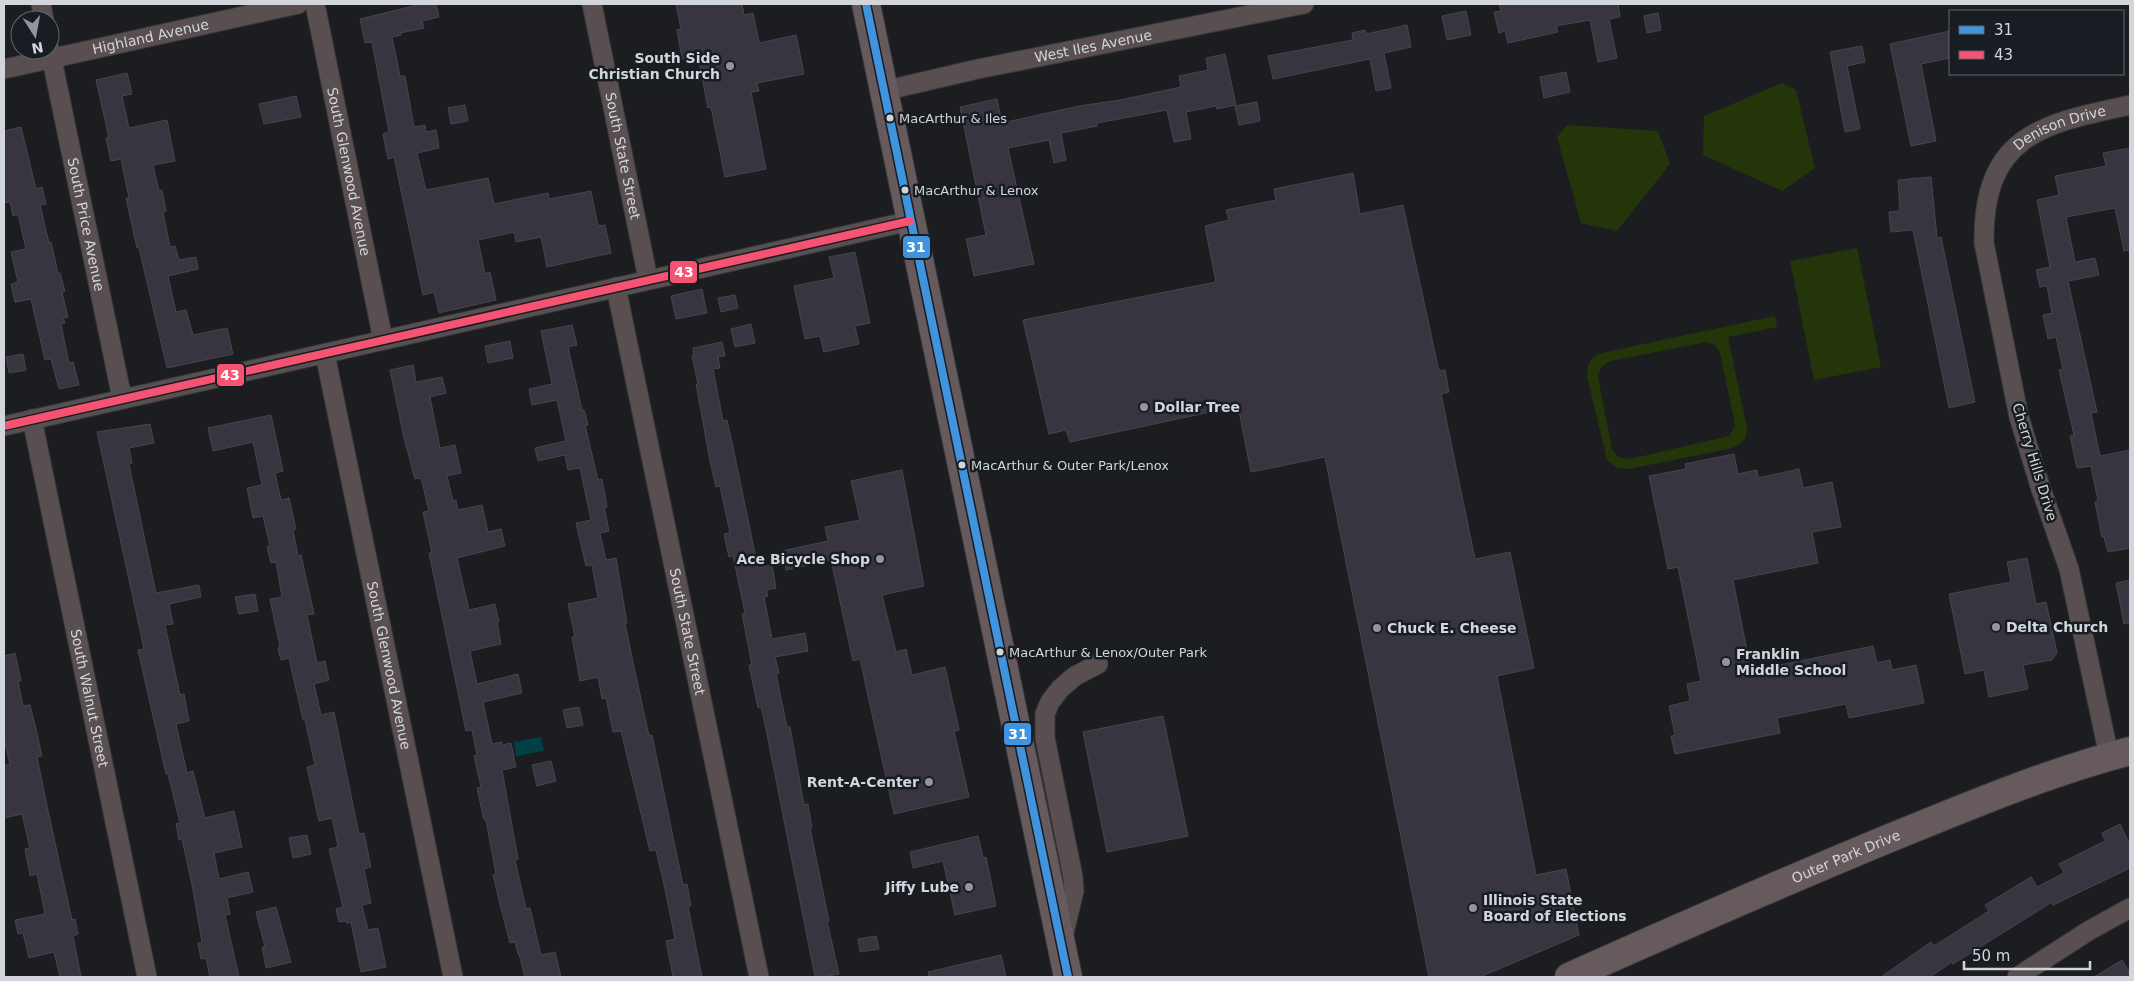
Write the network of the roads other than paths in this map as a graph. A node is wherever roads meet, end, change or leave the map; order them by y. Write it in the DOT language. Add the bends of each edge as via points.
graph roads {
  1 [pos="298,4"];
  2 [pos="314,4"];
  3 [pos="592,4"];
  4 [pos="866,4"];
  5 [pos="1304,4"];
  6 [pos="60,52"];
  7 [pos="32,60"];
  8 [pos="51,60"];
  9 [pos="4,69"];
  10 [pos="883,91"];
  11 [pos="2130,106"];
  12 [pos="2000,166"];
  13 [pos="910,221"];
  14 [pos="648,279"];
  15 [pos="616,286"];
  16 [pos="383,340"];
  17 [pos="325,354"];
  18 [pos="122,398"];
  19 [pos="32,419"];
  20 [pos="4,426"];
  21 [pos="1098,664"];
  22 [pos="2120,753"];
  23 [pos="2130,908"];
  24 [pos="1061,945"];
  25 [pos="147,977"];
  26 [pos="453,977"];
  27 [pos="758,977"];
  28 [pos="1068,977"];
  29 [pos="1569,977"];
  30 [pos="2017,977"];
  1 -- 6 [label="street, Highland Avenue"];
  2 -- 16 [label="street, South Glenwood Avenue"];
  3 -- 14 [label="street, South State Street"];
  4 -- 10 [label="main road"];
  5 -- 10 [label="street, West Iles Avenue"];
  7 -- 9 [label="street, Highland Avenue"];
  8 -- 18 [label="street, South Price Avenue"];
  10 -- 13 [label="main road"];
  11 -- 12 [label="street, Denison Drive" via="2065,120 2034,132 2018,144"];
  12 -- 22 [label="street, Cherry Hills Drive" via="1986,200 1984,243 2019,417 2069,569"];
  13 -- 14 [label="street"];
  13 -- 24 [label="main road"];
  14 -- 15 [label="street"];
  15 -- 16 [label="street"];
  15 -- 27 [label="street, South State Street"];
  16 -- 17 [label="street"];
  17 -- 18 [label="street"];
  17 -- 26 [label="street, South Glenwood Avenue"];
  18 -- 19 [label="street"];
  19 -- 20 [label="street"];
  19 -- 25 [label="street, South Walnut Street"];
  21 -- 24 [label="street" via="1075,676 1060,689 1045,714 1045,738 1074,891"];
  22 -- 29 [label="main road, Outer Park Drive" via="2012,788 1750,896"];
  23 -- 30 [label="street"];
  24 -- 28 [label="main road"];
}
